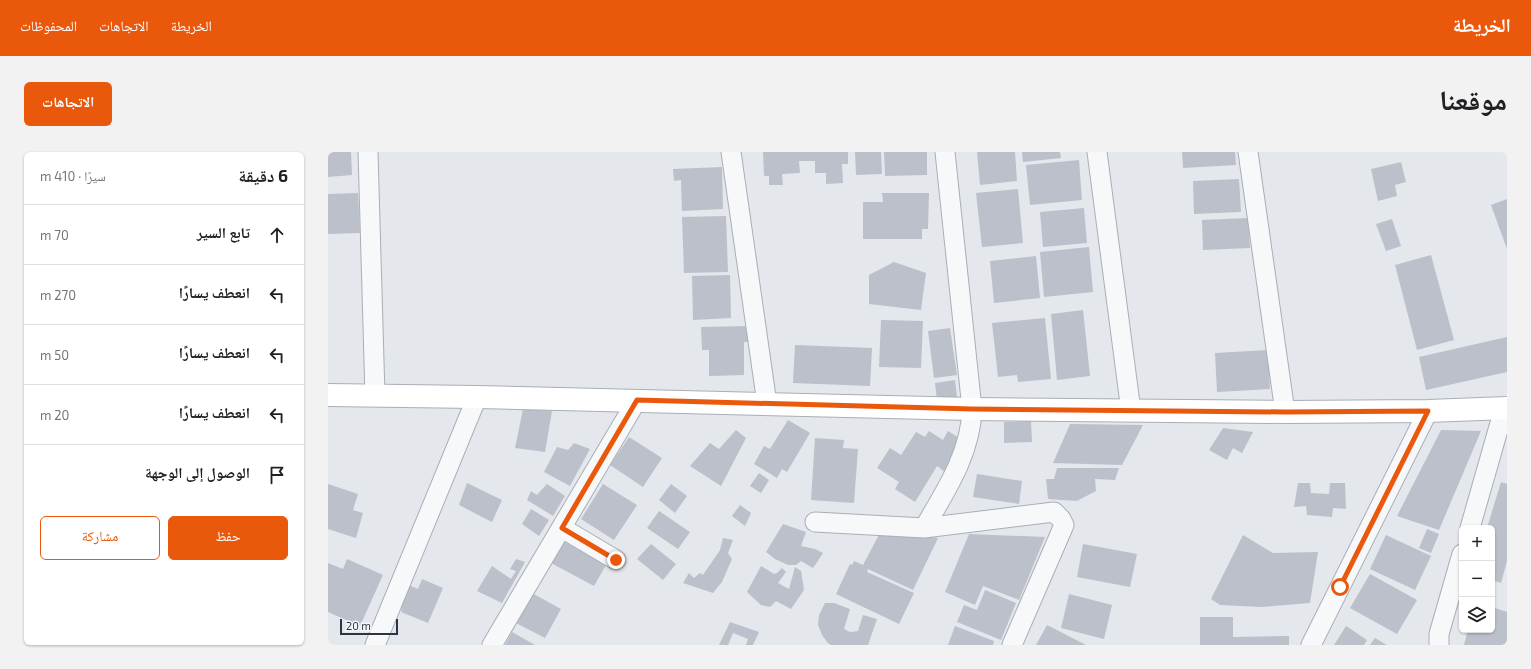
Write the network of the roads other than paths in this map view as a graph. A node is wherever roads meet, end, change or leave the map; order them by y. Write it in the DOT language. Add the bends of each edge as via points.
graph roads {
  1 [pos="368,152"];
  2 [pos="731,152"];
  3 [pos="945,152"];
  4 [pos="1097,152"];
  5 [pos="1248,152"];
  6 [pos="328,395"];
  7 [pos="376,396"];
  8 [pos="477,397"];
  9 [pos="637,400"];
  10 [pos="767,404"];
  11 [pos="1505,408"];
  12 [pos="972,409"];
  13 [pos="1131,411"];
  14 [pos="1428,411"];
  15 [pos="1285,412"];
  16 [pos="815,522"];
  17 [pos="1471,525"];
  18 [pos="562,528"];
  19 [pos="924,528"];
  20 [pos="616,560"];
  21 [pos="1460,561"];
  22 [pos="375,645"];
  23 [pos="492,645"];
  24 [pos="1012,645"];
  25 [pos="1311,645"];
  26 [pos="1439,645"];
  1 -- 7 [label="street"];
  2 -- 10 [label="street"];
  3 -- 12 [label="street"];
  4 -- 13 [label="street"];
  5 -- 15 [label="street"];
  6 -- 7 [label="street"];
  7 -- 8 [label="street"];
  8 -- 9 [label="street"];
  8 -- 22 [label="street"];
  9 -- 10 [label="street"];
  9 -- 18 [label="street"];
  10 -- 12 [label="street"];
  11 -- 14 [label="street"];
  11 -- 17 [label="street"];
  12 -- 13 [label="street"];
  12 -- 19 [label="street" via="970,437 950,485"];
  13 -- 15 [label="street"];
  14 -- 15 [label="street"];
  14 -- 25 [label="street"];
  16 -- 19 [label="street"];
  18 -- 20 [label="street"];
  18 -- 23 [label="street"];
  19 -- 24 [label="street" via="1054,512 1062,519 1064,525"];
  21 -- 26 [label="street" via="1439,634"];
}
